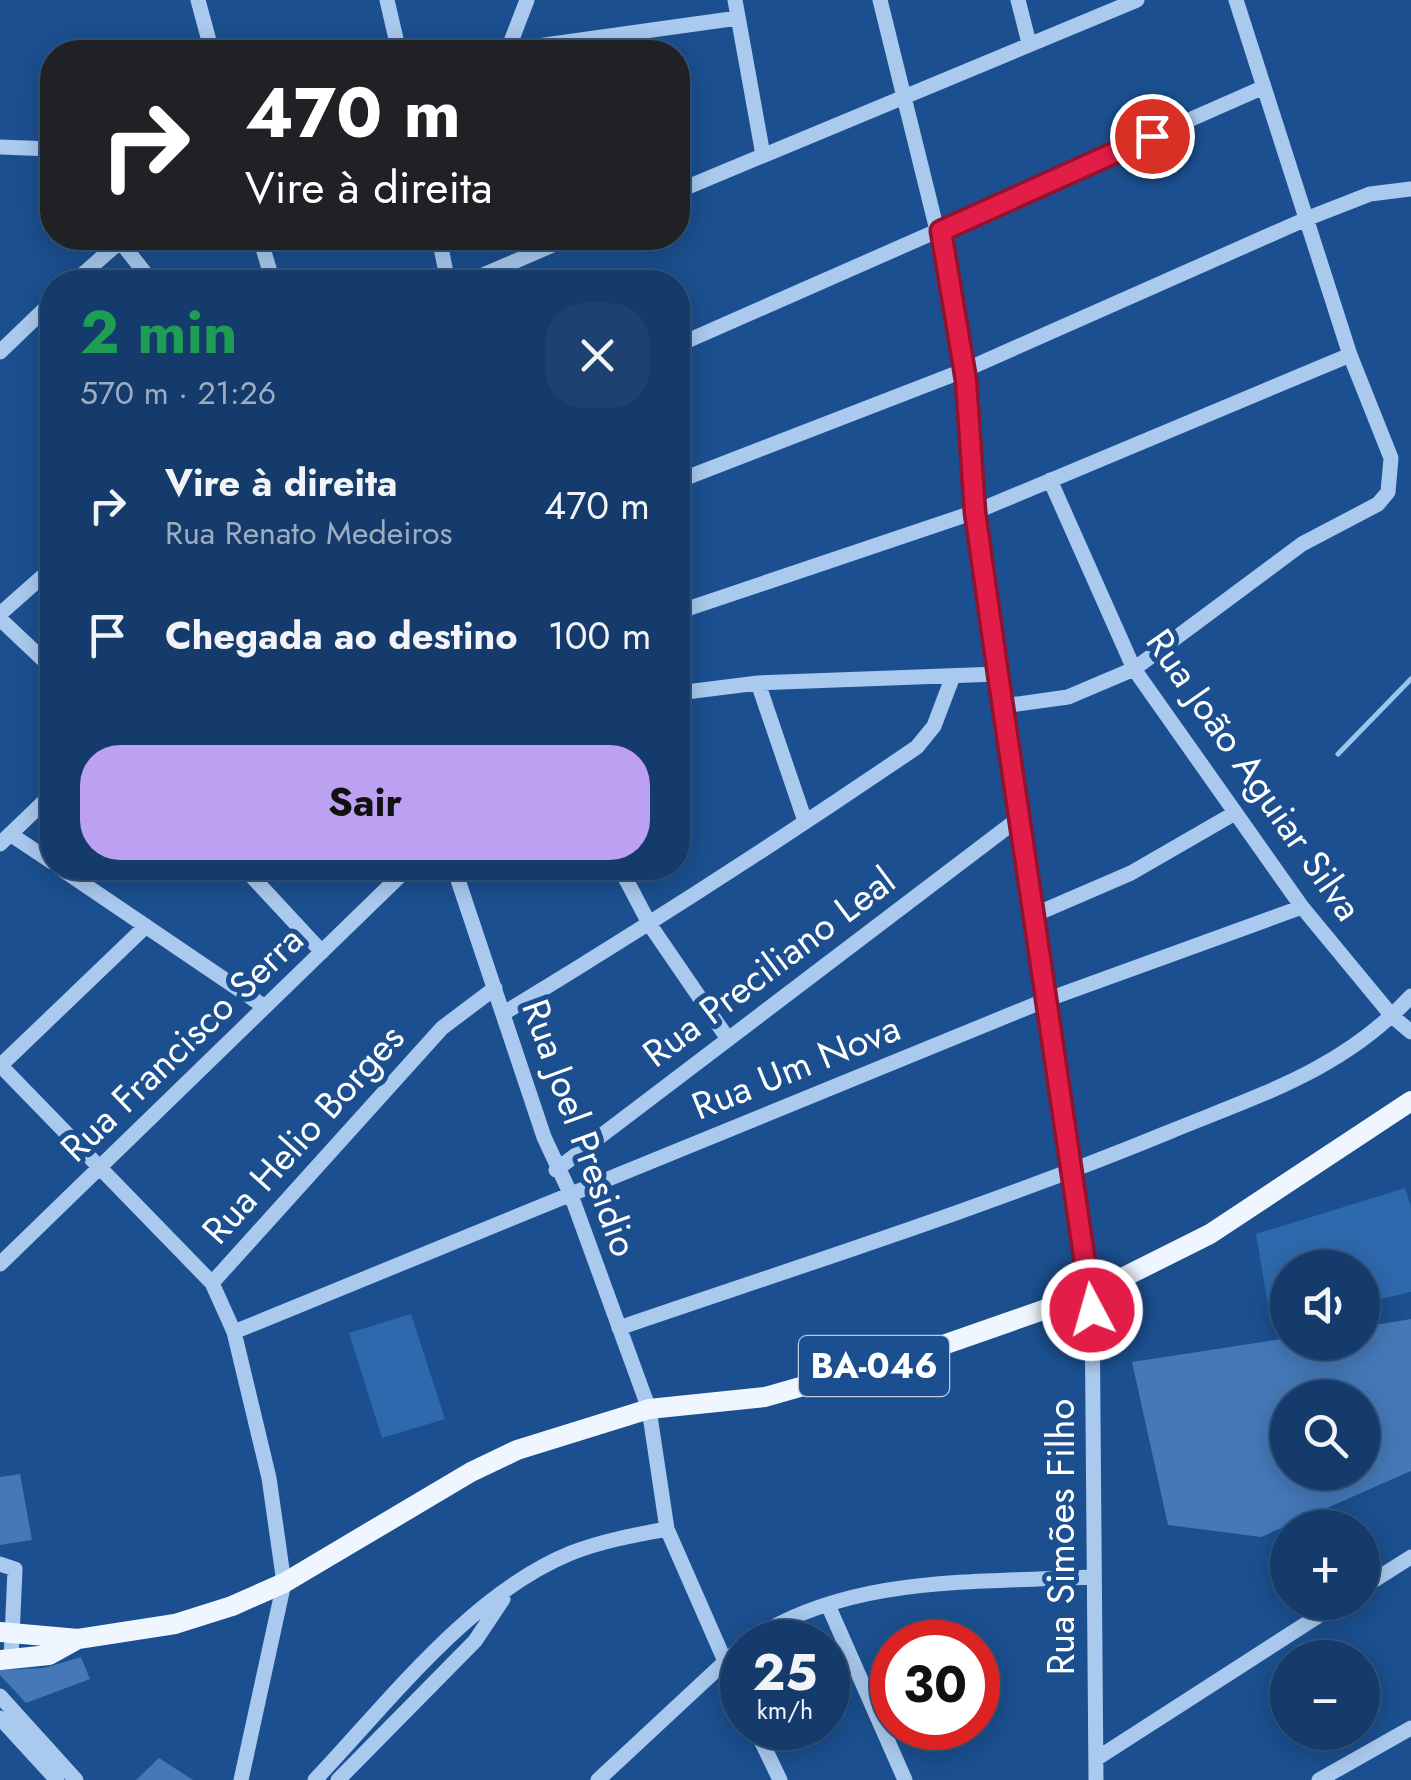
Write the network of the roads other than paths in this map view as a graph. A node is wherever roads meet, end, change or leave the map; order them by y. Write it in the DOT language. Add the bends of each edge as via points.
graph roads {
  1 [pos="198,0"];
  2 [pos="387,0"];
  3 [pos="527,0"];
  4 [pos="735,0"];
  5 [pos="880,0"];
  6 [pos="1018,0"];
  7 [pos="1136,0"];
  8 [pos="1236,0"];
  9 [pos="1116,5"];
  10 [pos="738,18"];
  11 [pos="209,40"];
  12 [pos="396,40"];
  13 [pos="509,40"];
  14 [pos="625,40"];
  15 [pos="1029,44"];
  16 [pos="1264,87"];
  17 [pos="903,94"];
  18 [pos="0,146"];
  19 [pos="40,148"];
  20 [pos="763,155"];
  21 [pos="690,186"];
  22 [pos="1411,189"];
  23 [pos="1306,219"];
  24 [pos="941,231"];
  25 [pos="110,250"];
  26 [pos="541,250"];
  27 [pos="87,270"];
  28 [pos="494,270"];
  29 [pos="40,314"];
  30 [pos="690,340"];
  31 [pos="0,352"];
  32 [pos="1350,355"];
  33 [pos="965,370"];
  34 [pos="690,475"];
  35 [pos="1050,480"];
  36 [pos="975,512"];
  37 [pos="40,579"];
  38 [pos="690,608"];
  39 [pos="0,616"];
  40 [pos="40,656"];
  41 [pos="1134,669"];
  42 [pos="998,674"];
  43 [pos="953,676"];
  44 [pos="758,683"];
  45 [pos="690,692"];
  46 [pos="1003,706"];
  47 [pos="40,805"];
  48 [pos="1235,812"];
  49 [pos="1022,816"];
  50 [pos="805,821"];
  51 [pos="5,839"];
  52 [pos="40,856"];
  53 [pos="78,880"];
  54 [pos="255,880"];
  55 [pos="396,880"];
  56 [pos="458,880"];
  57 [pos="626,880"];
  58 [pos="1302,908"];
  59 [pos="1036,914"];
  60 [pos="650,924"];
  61 [pos="146,926"];
  62 [pos="322,952"];
  63 [pos="495,988"];
  64 [pos="1411,996"];
  65 [pos="1046,1000"];
  66 [pos="265,1007"];
  67 [pos="504,1012"];
  68 [pos="1392,1016"];
  69 [pos="1411,1032"];
  70 [pos="728,1038"];
  71 [pos="0,1066"];
  72 [pos="1411,1101"];
  73 [pos="102,1170"];
  74 [pos="556,1170"];
  75 [pos="1073,1172"];
  76 [pos="571,1195"];
  77 [pos="0,1264"];
  78 [pos="212,1283"];
  79 [pos="1092,1293"];
  80 [pos="619,1328"];
  81 [pos="234,1332"];
  82 [pos="649,1409"];
  83 [pos="666,1529"];
  84 [pos="1411,1557"];
  85 [pos="0,1564"];
  86 [pos="1092,1577"];
  87 [pos="1380,1577"];
  88 [pos="284,1583"];
  89 [pos="506,1593"];
  90 [pos="828,1604"];
  91 [pos="795,1620"];
  92 [pos="1312,1620"];
  93 [pos="6,1632"];
  94 [pos="78,1640"];
  95 [pos="720,1651"];
  96 [pos="6,1660"];
  97 [pos="720,1664"];
  98 [pos="2,1709"];
  99 [pos="372,1720"];
  100 [pos="1411,1728"];
  101 [pos="385,1732"];
  102 [pos="765,1750"];
  103 [pos="1096,1759"];
  104 [pos="779,1779"];
  105 [pos="57,1780"];
  106 [pos="76,1780"];
  107 [pos="241,1780"];
  108 [pos="315,1780"];
  109 [pos="338,1780"];
  110 [pos="598,1780"];
  111 [pos="904,1780"];
  112 [pos="1096,1780"];
  113 [pos="1319,1780"];
  1 -- 11 [label="street"];
  2 -- 12 [label="street"];
  3 -- 13 [label="street"];
  4 -- 10 [label="street"];
  5 -- 17 [label="street, Rua Simões Filho"];
  6 -- 15 [label="street"];
  7 -- 9 [label="street"];
  8 -- 16 [label="street"];
  9 -- 15 [label="street"];
  10 -- 14 [label="street"];
  10 -- 20 [label="street"];
  15 -- 17 [label="street"];
  16 -- 23 [label="street"];
  16 -- 24 [label="street"];
  17 -- 20 [label="street"];
  17 -- 24 [label="street, Rua Simões Filho"];
  18 -- 19 [label="street"];
  20 -- 21 [label="street"];
  22 -- 23 [label="street" via="1370,194"];
  23 -- 32 [label="street"];
  23 -- 33 [label="street"];
  24 -- 30 [label="street"];
  24 -- 33 [label="street, Rua Simões Filho"];
  25 -- 27 [label="street"];
  26 -- 28 [label="street"];
  29 -- 31 [label="street"];
  32 -- 35 [label="street"];
  32 -- 41 [label="street" via="1391,458 1388,492 1378,504 1302,544"];
  33 -- 34 [label="street"];
  33 -- 36 [label="street, Rua Simões Filho"];
  35 -- 36 [label="street"];
  35 -- 41 [label="street, Rua João Aguiar Silva"];
  36 -- 38 [label="street"];
  36 -- 42 [label="street, Rua Simões Filho"];
  37 -- 39 [label="street"];
  39 -- 40 [label="street"];
  41 -- 46 [label="street" via="1068,697"];
  41 -- 48 [label="street, Rua João Aguiar Silva"];
  42 -- 43 [label="street"];
  42 -- 46 [label="street, Rua Simões Filho"];
  43 -- 44 [label="street"];
  43 -- 50 [label="street" via="934,726 917,747"];
  44 -- 45 [label="street"];
  44 -- 50 [label="street"];
  46 -- 49 [label="street, Rua Simões Filho"];
  47 -- 51 [label="street"];
  48 -- 58 [label="street, Rua João Aguiar Silva"];
  48 -- 59 [label="street" via="1130,873"];
  49 -- 59 [label="street, Rua Simões Filho"];
  49 -- 70 [label="street, Rua Preciliano Leal"];
  50 -- 60 [label="street"];
  51 -- 52 [label="street"];
  53 -- 61 [label="street"];
  54 -- 62 [label="street"];
  55 -- 62 [label="street, Rua Francisco Serra"];
  56 -- 63 [label="street, Rua Joel Presidio"];
  57 -- 60 [label="street"];
  58 -- 65 [label="street, Rua Um Nova"];
  58 -- 68 [label="street, Rua João Aguiar Silva"];
  59 -- 65 [label="street, Rua Simões Filho"];
  60 -- 67 [label="street"];
  60 -- 70 [label="street"];
  61 -- 66 [label="street"];
  61 -- 71 [label="street"];
  62 -- 66 [label="street, Rua Francisco Serra"];
  63 -- 67 [label="street, Rua Joel Presidio"];
  63 -- 78 [label="street, Rua Helio Borges" via="442,1028"];
  64 -- 68 [label="street"];
  65 -- 75 [label="street, Rua Simões Filho"];
  65 -- 76 [label="street, Rua Um Nova"];
  66 -- 73 [label="street, Rua Francisco Serra"];
  67 -- 74 [label="street, Rua Joel Presidio"];
  68 -- 69 [label="street, Rua João Aguiar Silva"];
  68 -- 75 [label="street" via="1323,1068"];
  70 -- 74 [label="street, Rua Preciliano Leal"];
  71 -- 73 [label="street"];
  72 -- 79 [label="main road, BA-046" via="1210,1234"];
  73 -- 77 [label="street, Rua Francisco Serra"];
  73 -- 78 [label="street"];
  74 -- 76 [label="street, Rua Joel Presidio"];
  75 -- 79 [label="street, Rua Simões Filho"];
  75 -- 80 [label="street"];
  76 -- 80 [label="street, Rua Joel Presidio"];
  76 -- 81 [label="street, Rua Um Nova"];
  78 -- 81 [label="street"];
  79 -- 82 [label="main road, BA-046" via="765,1398"];
  79 -- 86 [label="street, Rua Simões Filho"];
  80 -- 82 [label="street, Rua Joel Presidio"];
  81 -- 88 [label="street" via="269,1478"];
  82 -- 83 [label="street, Rua Joel Presidio"];
  82 -- 88 [label="main road, BA-046" via="500,1458"];
  83 -- 89 [label="street" via="567,1554"];
  83 -- 95 [label="street, Rua Joel Presidio"];
  84 -- 87 [label="street"];
  85 -- 93 [label="street" via="15,1569"];
  86 -- 90 [label="street" via="896,1586"];
  86 -- 103 [label="street, Rua Simões Filho"];
  88 -- 94 [label="main road, BA-046" via="175,1624"];
  88 -- 107 [label="street"];
  89 -- 99 [label="street" via="461,1627"];
  89 -- 101 [label="street" via="475,1641"];
  90 -- 91 [label="street"];
  90 -- 111 [label="street"];
  92 -- 103 [label="street"];
  93 -- 94 [label="main road, BA-046"];
  93 -- 96 [label="street"];
  94 -- 96 [label="main road, BA-046" via="48,1655"];
  97 -- 110 [label="street"];
  98 -- 105 [label="street"];
  98 -- 106 [label="street"];
  99 -- 101 [label="street"];
  99 -- 108 [label="street"];
  100 -- 113 [label="street"];
  101 -- 109 [label="street"];
  102 -- 104 [label="street"];
  103 -- 112 [label="street, Rua Simões Filho"];
}
